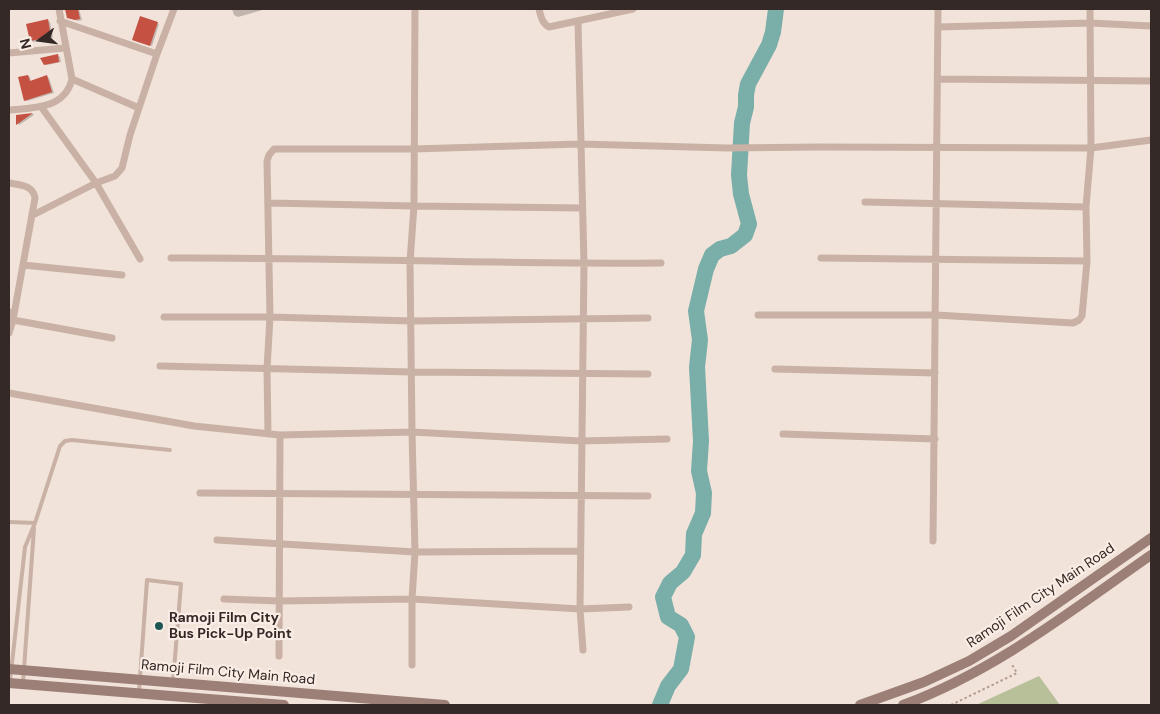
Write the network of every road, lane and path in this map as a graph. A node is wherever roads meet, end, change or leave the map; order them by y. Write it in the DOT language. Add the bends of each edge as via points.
graph roads {
  1 [pos="59,9"];
  2 [pos="174,9"];
  3 [pos="415,9"];
  4 [pos="539,9"];
  5 [pos="633,9"];
  6 [pos="938,9"];
  7 [pos="1090,9"];
  8 [pos="60,21"];
  9 [pos="578,22"];
  10 [pos="1090,23"];
  11 [pos="1151,26"];
  12 [pos="938,27"];
  13 [pos="65,48"];
  14 [pos="9,53"];
  15 [pos="157,54"];
  16 [pos="72,79"];
  17 [pos="938,79"];
  18 [pos="1090,80"];
  19 [pos="1151,82"];
  20 [pos="42,108"];
  21 [pos="139,108"];
  22 [pos="9,110"];
  23 [pos="1151,140"];
  24 [pos="580,144"];
  25 [pos="937,148"];
  26 [pos="1091,148"];
  27 [pos="413,149"];
  28 [pos="9,183"];
  29 [pos="96,183"];
  30 [pos="865,202"];
  31 [pos="268,203"];
  32 [pos="937,203"];
  33 [pos="414,206"];
  34 [pos="1086,207"];
  35 [pos="582,208"];
  36 [pos="33,215"];
  37 [pos="171,258"];
  38 [pos="269,258"];
  39 [pos="821,258"];
  40 [pos="140,259"];
  41 [pos="936,261"];
  42 [pos="1087,261"];
  43 [pos="410,262"];
  44 [pos="661,263"];
  45 [pos="23,264"];
  46 [pos="584,264"];
  47 [pos="122,275"];
  48 [pos="9,312"];
  49 [pos="758,315"];
  50 [pos="164,316"];
  51 [pos="936,316"];
  52 [pos="270,317"];
  53 [pos="582,318"];
  54 [pos="648,318"];
  55 [pos="13,320"];
  56 [pos="412,321"];
  57 [pos="9,333"];
  58 [pos="112,338"];
  59 [pos="160,366"];
  60 [pos="267,369"];
  61 [pos="776,369"];
  62 [pos="412,372"];
  63 [pos="582,373"];
  64 [pos="935,373"];
  65 [pos="648,374"];
  66 [pos="9,393"];
  67 [pos="412,432"];
  68 [pos="268,434"];
  69 [pos="783,434"];
  70 [pos="280,435"];
  71 [pos="667,439"];
  72 [pos="934,439"];
  73 [pos="581,441"];
  74 [pos="170,450"];
  75 [pos="200,493"];
  76 [pos="279,494"];
  77 [pos="413,494"];
  78 [pos="648,496"];
  79 [pos="581,497"];
  80 [pos="9,522"];
  81 [pos="35,523"];
  82 [pos="1151,538"];
  83 [pos="217,540"];
  84 [pos="934,541"];
  85 [pos="280,544"];
  86 [pos="580,551"];
  87 [pos="415,552"];
  88 [pos="1151,555"];
  89 [pos="1120,560"];
  90 [pos="1129,570"];
  91 [pos="224,599"];
  92 [pos="412,599"];
  93 [pos="280,602"];
  94 [pos="630,607"];
  95 [pos="580,609"];
  96 [pos="583,650"];
  97 [pos="1006,655"];
  98 [pos="279,656"];
  99 [pos="412,666"];
  100 [pos="10,669"];
  101 [pos="24,670"];
  102 [pos="139,680"];
  103 [pos="174,682"];
  104 [pos="9,683"];
  105 [pos="23,685"];
  106 [pos="139,694"];
  107 [pos="284,705"];
  108 [pos="444,705"];
  109 [pos="860,705"];
  110 [pos="903,705"];
  111 [pos="951,705"];
  1 -- 8 [label="street"];
  2 -- 15 [label="street"];
  3 -- 27 [label="street"];
  4 -- 9 [label="street" via="542,20 549,27"];
  5 -- 9 [label="street"];
  6 -- 12 [label="street"];
  7 -- 10 [label="street"];
  8 -- 13 [label="street"];
  8 -- 15 [label="street"];
  9 -- 24 [label="street"];
  10 -- 11 [label="street"];
  10 -- 12 [label="street"];
  10 -- 18 [label="street"];
  12 -- 17 [label="street"];
  13 -- 14 [label="street"];
  13 -- 16 [label="street"];
  15 -- 21 [label="street"];
  16 -- 20 [label="street" via="56,101"];
  16 -- 21 [label="street"];
  17 -- 18 [label="street"];
  17 -- 25 [label="street"];
  18 -- 19 [label="street"];
  18 -- 26 [label="street"];
  20 -- 22 [label="street"];
  20 -- 29 [label="street"];
  21 -- 29 [label="street" via="122,168 115,176"];
  23 -- 26 [label="street"];
  24 -- 25 [label="street" via="698,148"];
  24 -- 27 [label="street"];
  24 -- 35 [label="street"];
  25 -- 26 [label="street"];
  25 -- 32 [label="street"];
  26 -- 34 [label="street"];
  27 -- 31 [label="street" via="274,149 267,161"];
  27 -- 33 [label="street"];
  28 -- 36 [label="street" via="32,190 35,198"];
  29 -- 36 [label="street"];
  29 -- 40 [label="street"];
  30 -- 32 [label="street"];
  31 -- 33 [label="street"];
  31 -- 38 [label="street"];
  32 -- 34 [label="street"];
  32 -- 41 [label="street"];
  33 -- 35 [label="street"];
  33 -- 43 [label="street"];
  34 -- 42 [label="street"];
  35 -- 46 [label="street"];
  36 -- 45 [label="street"];
  37 -- 38 [label="street"];
  38 -- 43 [label="street"];
  38 -- 52 [label="street"];
  39 -- 41 [label="street"];
  41 -- 42 [label="street"];
  41 -- 51 [label="street"];
  42 -- 51 [label="street" via="1082,316 1073,323"];
  43 -- 46 [label="street"];
  43 -- 56 [label="street"];
  44 -- 46 [label="street"];
  45 -- 47 [label="street"];
  45 -- 55 [label="street"];
  46 -- 53 [label="street"];
  48 -- 55 [label="street"];
  49 -- 51 [label="street"];
  50 -- 52 [label="street"];
  51 -- 64 [label="street"];
  52 -- 56 [label="street"];
  52 -- 60 [label="street"];
  53 -- 54 [label="street"];
  53 -- 56 [label="street"];
  53 -- 63 [label="street"];
  55 -- 57 [label="street"];
  55 -- 58 [label="street"];
  56 -- 62 [label="street"];
  59 -- 60 [label="street"];
  60 -- 62 [label="street"];
  60 -- 68 [label="street"];
  61 -- 64 [label="street"];
  62 -- 63 [label="street"];
  62 -- 67 [label="street"];
  63 -- 65 [label="street"];
  63 -- 73 [label="street"];
  64 -- 72 [label="street"];
  66 -- 68 [label="street" via="194,426"];
  67 -- 70 [label="street"];
  67 -- 73 [label="street"];
  67 -- 77 [label="street"];
  68 -- 70 [label="street"];
  69 -- 72 [label="street"];
  70 -- 76 [label="street"];
  71 -- 73 [label="street"];
  72 -- 84 [label="street"];
  73 -- 79 [label="street"];
  74 -- 81 [label="lane" via="65,441 57,451"];
  75 -- 76 [label="street"];
  76 -- 77 [label="street"];
  76 -- 85 [label="street"];
  77 -- 79 [label="street"];
  77 -- 87 [label="street"];
  78 -- 79 [label="street"];
  79 -- 86 [label="street"];
  80 -- 81 [label="lane"];
  81 -- 100 [label="lane" via="25,547"];
  81 -- 101 [label="lane"];
  82 -- 89 [label="street, Ramoji Film City Main Road"];
  83 -- 85 [label="street"];
  85 -- 87 [label="street"];
  85 -- 93 [label="street"];
  86 -- 87 [label="street"];
  86 -- 95 [label="street"];
  87 -- 92 [label="street"];
  88 -- 90 [label="street, Ramoji Film City Main Road"];
  89 -- 90 [label="street"];
  89 -- 109 [label="street, Ramoji Film City Main Road" via="1011,636 969,660 924,682"];
  90 -- 97 [label="street, Ramoji Film City Main Road"];
  91 -- 93 [label="street"];
  92 -- 93 [label="street"];
  92 -- 95 [label="street"];
  92 -- 99 [label="street"];
  93 -- 98 [label="street"];
  94 -- 95 [label="street"];
  95 -- 96 [label="street"];
  97 -- 110 [label="street, Ramoji Film City Main Road" via="976,673"];
  97 -- 111 [label="path" via="1017,673"];
  100 -- 101 [label="street, Ramoji Film City Main Road"];
  100 -- 104 [label="lane"];
  101 -- 102 [label="street, Ramoji Film City Main Road"];
  101 -- 105 [label="lane"];
  102 -- 103 [label="street, Ramoji Film City Main Road"];
  102 -- 103 [label="lane" via="146,580 181,584"];
  102 -- 106 [label="lane"];
  103 -- 108 [label="street, Ramoji Film City Main Road"];
  104 -- 105 [label="street, Ramoji Film City Main Road"];
  105 -- 106 [label="street, Ramoji Film City Main Road"];
  106 -- 107 [label="street, Ramoji Film City Main Road"];
}
